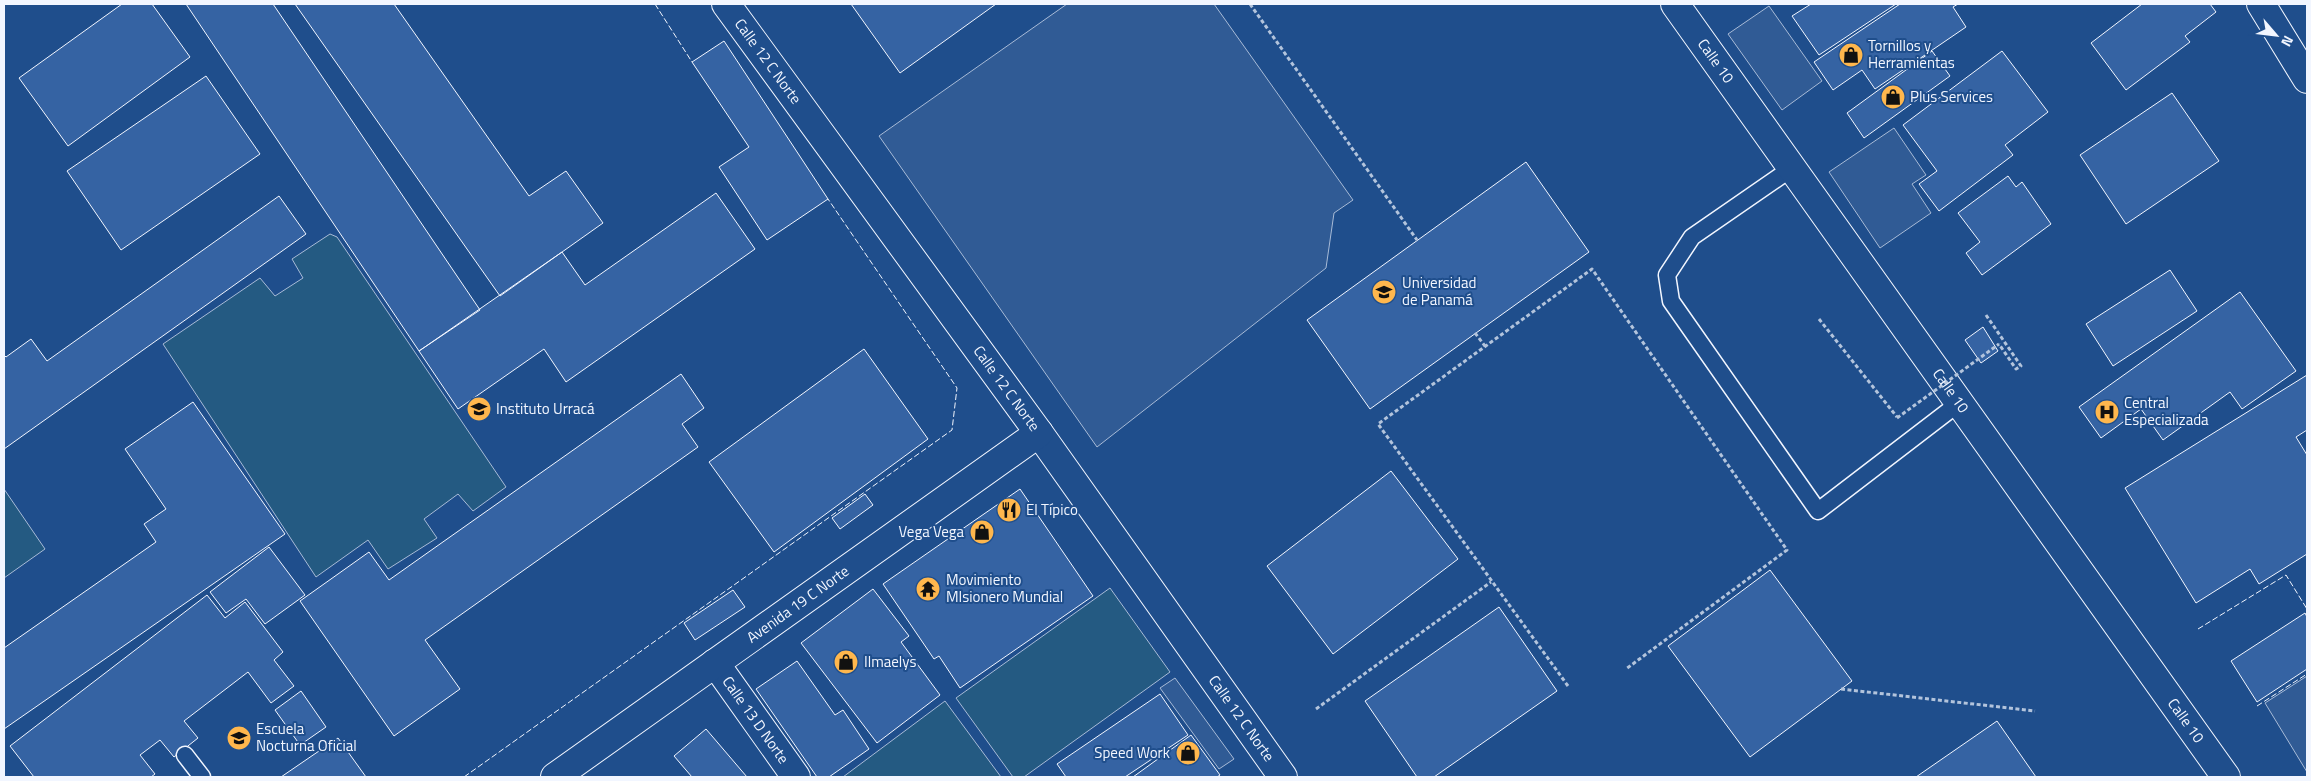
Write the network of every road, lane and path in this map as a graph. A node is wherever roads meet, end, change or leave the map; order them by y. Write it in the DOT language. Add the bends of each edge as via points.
graph roads {
  1 [pos="726,4"];
  2 [pos="1250,4"];
  3 [pos="1674,4"];
  4 [pos="2261,4"];
  5 [pos="2307,79"];
  6 [pos="1792,168"];
  7 [pos="1417,240"];
  8 [pos="1986,315"];
  9 [pos="1819,319"];
  10 [pos="1475,333"];
  11 [pos="1485,346"];
  12 [pos="1959,403"];
  13 [pos="1039,433"];
  14 [pos="1491,582"];
  15 [pos="715,663"];
  16 [pos="1626,669"];
  17 [pos="1568,686"];
  18 [pos="1841,689"];
  19 [pos="1316,709"];
  20 [pos="2035,711"];
  21 [pos="185,755"];
  22 [pos="570,773"];
  23 [pos="202,777"];
  24 [pos="796,777"];
  25 [pos="1283,777"];
  26 [pos="2226,777"];
  1 -- 13 [label="street, Calle 12 C Norte"];
  2 -- 7 [label="path"];
  3 -- 6 [label="street, Calle 10"];
  4 -- 5 [label="street"];
  6 -- 12 [label="street, Calle 10"];
  6 -- 12 [label="lane" via="1692,237 1667,275 1671,301 1818,511"];
  8 -- 9 [label="path, bridge" via="2021,366 2016,368 1998,344 1897,418"];
  10 -- 11 [label="path"];
  11 -- 14 [label="path" via="1378,424"];
  11 -- 16 [label="path" via="1592,269 1787,550"];
  12 -- 26 [label="street, Calle 10"];
  13 -- 15 [label="street, Avenida 19 C Norte"];
  13 -- 25 [label="street, Calle 12 C Norte"];
  14 -- 17 [label="path"];
  14 -- 19 [label="path"];
  15 -- 22 [label="street, Avenida 19 C Norte"];
  15 -- 24 [label="street, Calle 13 D Norte"];
  18 -- 20 [label="path"];
  21 -- 23 [label="lane"];
}
